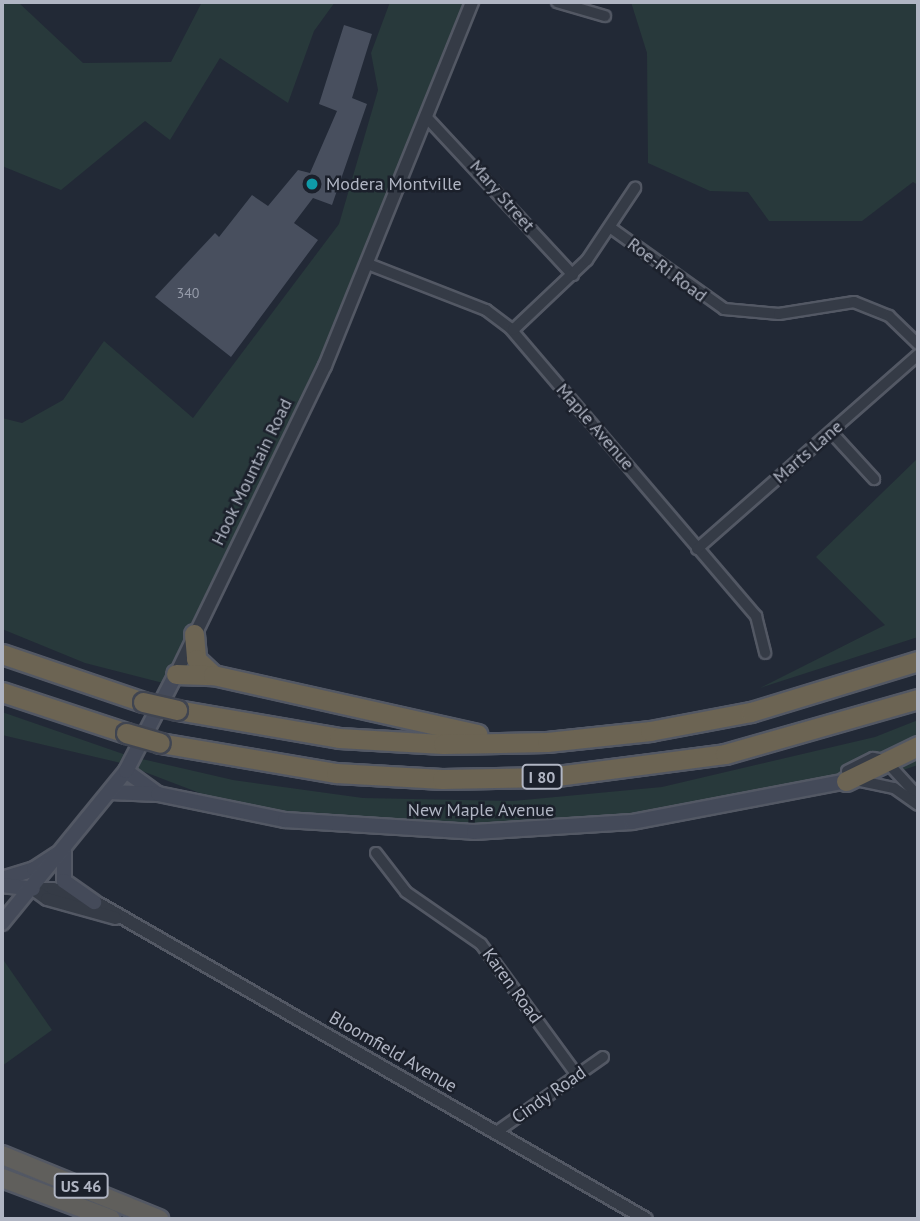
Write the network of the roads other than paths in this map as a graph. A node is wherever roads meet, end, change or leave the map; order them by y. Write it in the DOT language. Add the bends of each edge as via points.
graph roads {
  1 [pos="472,2"];
  2 [pos="556,2"];
  3 [pos="605,16"];
  4 [pos="428,119"];
  5 [pos="635,188"];
  6 [pos="611,228"];
  7 [pos="368,264"];
  8 [pos="573,275"];
  9 [pos="513,330"];
  10 [pos="918,344"];
  11 [pos="918,355"];
  12 [pos="831,432"];
  13 [pos="874,479"];
  14 [pos="697,549"];
  15 [pos="194,634"];
  16 [pos="765,653"];
  17 [pos="2,654"];
  18 [pos="918,661"];
  19 [pos="176,674"];
  20 [pos="214,675"];
  21 [pos="2,692"];
  22 [pos="918,699"];
  23 [pos="581,740"];
  24 [pos="918,746"];
  25 [pos="891,763"];
  26 [pos="126,771"];
  27 [pos="846,781"];
  28 [pos="803,790"];
  29 [pos="110,792"];
  30 [pos="158,794"];
  31 [pos="918,796"];
  32 [pos="918,805"];
  33 [pos="65,850"];
  34 [pos="376,853"];
  35 [pos="2,879"];
  36 [pos="2,885"];
  37 [pos="33,889"];
  38 [pos="94,902"];
  39 [pos="119,919"];
  40 [pos="2,923"];
  41 [pos="603,1057"];
  42 [pos="577,1074"];
  43 [pos="495,1133"];
  44 [pos="2,1155"];
  45 [pos="2,1178"];
  46 [pos="111,1219"];
  47 [pos="159,1219"];
  48 [pos="646,1219"];
  1 -- 4 [label="street, Hook Mountain Road"];
  2 -- 3 [label="street"];
  4 -- 7 [label="street, Hook Mountain Road"];
  4 -- 8 [label="street, Mary Street"];
  5 -- 6 [label="street"];
  6 -- 8 [label="street"];
  6 -- 10 [label="street, Roe-Ri Road" via="724,309 761,315 854,302 889,316"];
  7 -- 9 [label="street, Maple Avenue" via="486,310"];
  7 -- 15 [label="street, Hook Mountain Road" via="287,448"];
  8 -- 9 [label="street"];
  9 -- 14 [label="street, Maple Avenue"];
  11 -- 12 [label="street, Marts Lane"];
  12 -- 13 [label="street"];
  12 -- 14 [label="street, Marts Lane"];
  14 -- 16 [label="street, Maple Avenue" via="762,625"];
  15 -- 19 [label="street, Hook Mountain Road"];
  15 -- 20 [label="highway" via="196,659"];
  17 -- 23 [label="highway, I 80, bridge" via="177,710 374,741 478,744"];
  18 -- 23 [label="highway, I 80" via="751,712"];
  19 -- 20 [label="highway"];
  19 -- 26 [label="main road, Hook Mountain Road"];
  20 -- 23 [label="highway" via="442,729"];
  21 -- 22 [label="highway, I 80, bridge" via="160,743 336,774 442,779 549,777 725,754"];
  24 -- 25 [label="highway"];
  25 -- 27 [label="highway"];
  25 -- 28 [label="street, New Maple Avenue" via="866,760"];
  25 -- 31 [label="street"];
  26 -- 29 [label="main road, Hook Mountain Road"];
  26 -- 30 [label="main road, New Maple Avenue"];
  27 -- 28 [label="main road, New Maple Avenue"];
  27 -- 32 [label="street" via="885,784"];
  28 -- 30 [label="main road, New Maple Avenue" via="632,822 474,832 285,820"];
  29 -- 30 [label="main road, New Maple Avenue"];
  29 -- 33 [label="main road, Hook Mountain Road"];
  33 -- 35 [label="main road" via="34,869"];
  33 -- 37 [label="main road, Hook Mountain Road"];
  33 -- 38 [label="main road" via="64,881"];
  34 -- 42 [label="street, Karen Road" via="406,892 481,944"];
  36 -- 37 [label="main road, Bloomfield Avenue"];
  37 -- 38 [label="street, Bloomfield Avenue" via="53,889"];
  37 -- 39 [label="street, Bloomfield Avenue" via="47,899"];
  37 -- 40 [label="main road, Hook Mountain Road"];
  38 -- 39 [label="street, Bloomfield Avenue"];
  39 -- 43 [label="street, Bloomfield Avenue"];
  41 -- 42 [label="street, Cindy Road"];
  42 -- 43 [label="street, Cindy Road"];
  43 -- 48 [label="street, Bloomfield Avenue"];
  44 -- 47 [label="highway, US 46"];
  45 -- 46 [label="highway, US 46"];
}
